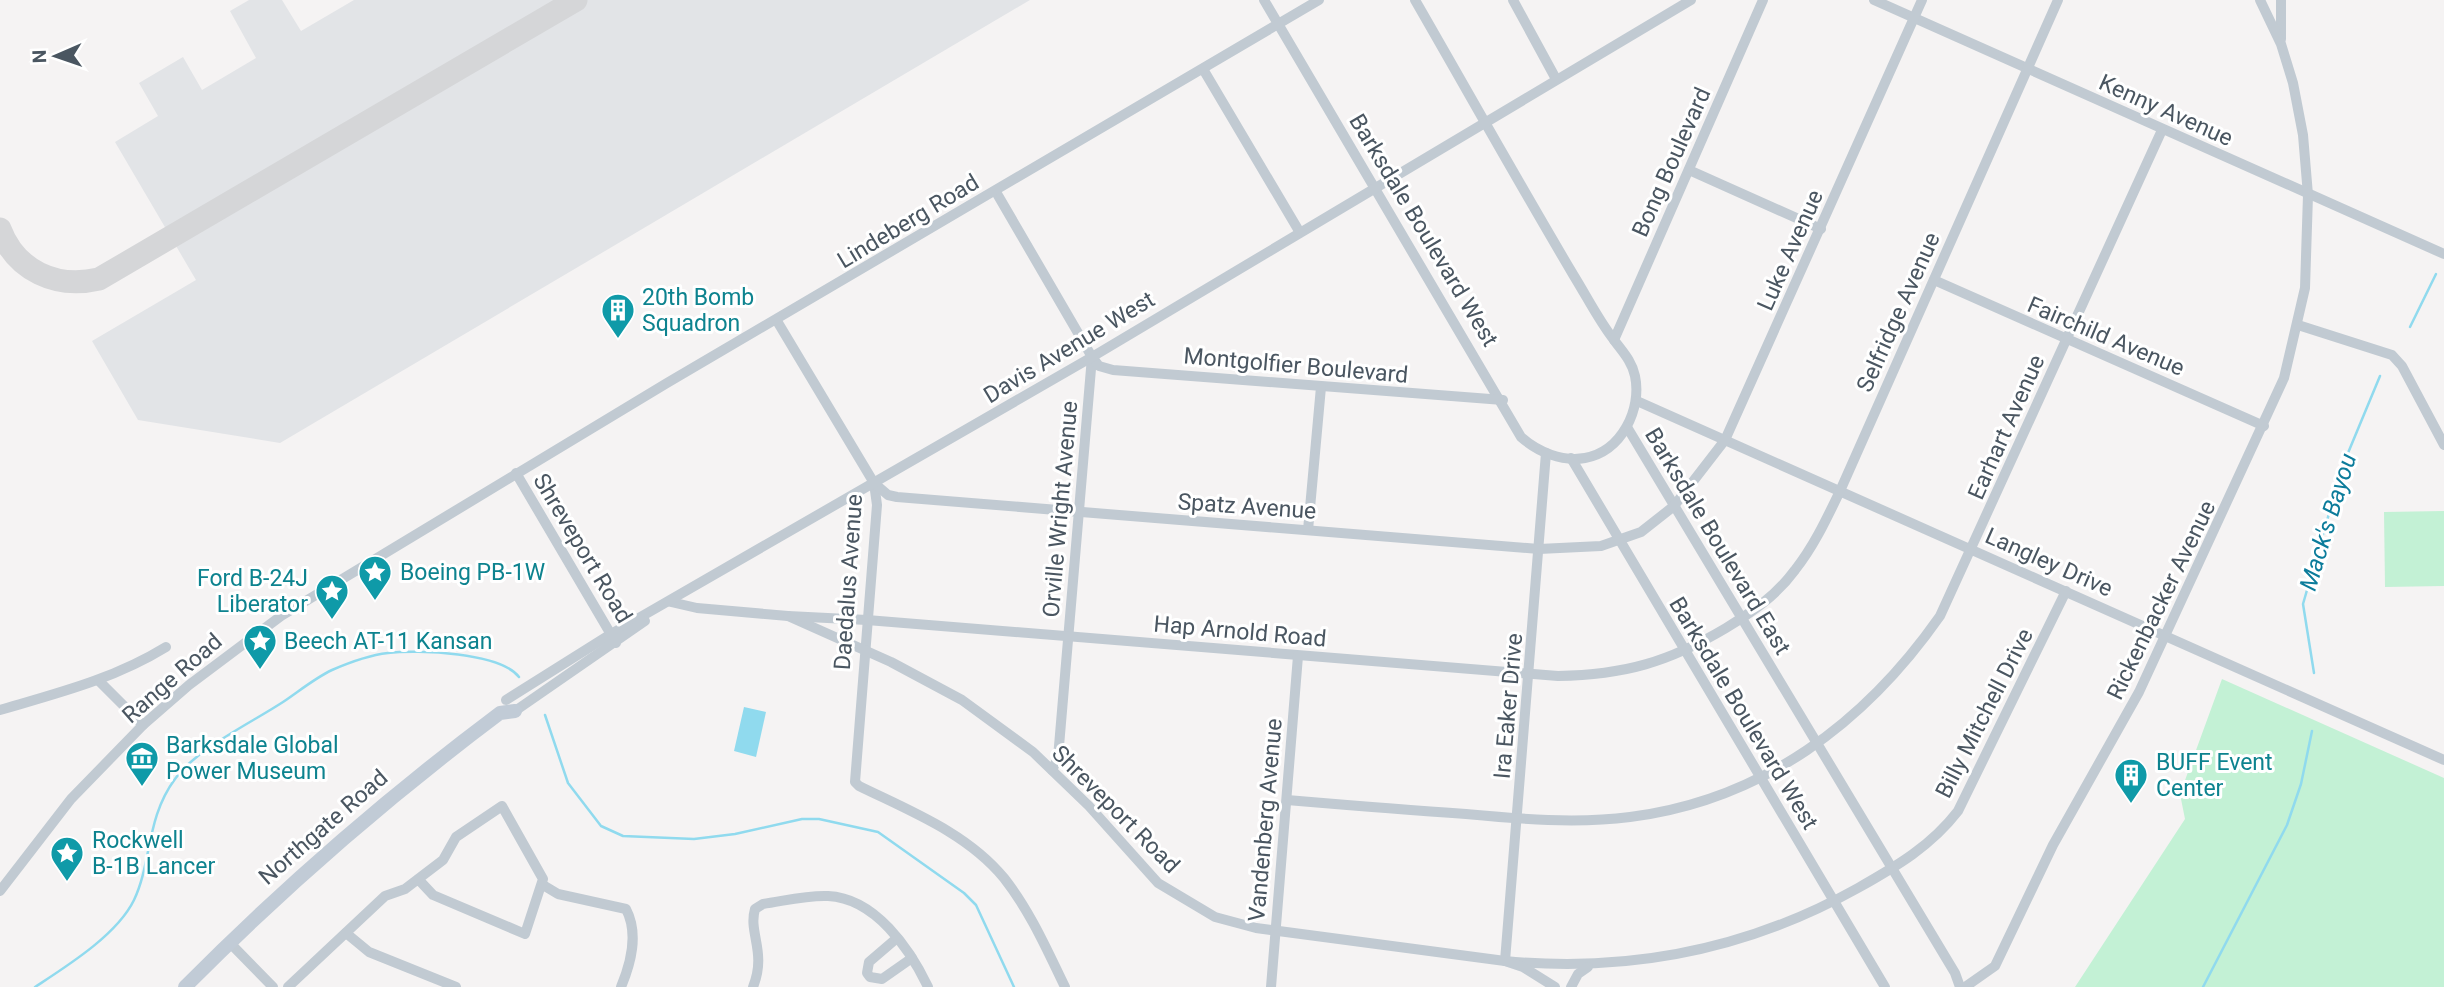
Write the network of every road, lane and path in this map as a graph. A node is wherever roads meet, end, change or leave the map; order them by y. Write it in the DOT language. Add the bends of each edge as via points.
graph roads {
  1 [pos="1265,0"];
  2 [pos="1320,0"];
  3 [pos="1415,0"];
  4 [pos="1513,0"];
  5 [pos="1691,0"];
  6 [pos="1763,0"];
  7 [pos="1874,0"];
  8 [pos="1923,0"];
  9 [pos="2058,0"];
  10 [pos="2260,0"];
  11 [pos="2281,0"];
  12 [pos="1914,18"];
  13 [pos="1279,24"];
  14 [pos="2281,44"];
  15 [pos="2027,68"];
  16 [pos="1203,69"];
  17 [pos="1556,79"];
  18 [pos="1485,121"];
  19 [pos="2162,130"];
  20 [pos="1689,170"];
  21 [pos="1376,186"];
  22 [pos="996,192"];
  23 [pos="2308,195"];
  24 [pos="1821,229"];
  25 [pos="1299,231"];
  26 [pos="2444,254"];
  27 [pos="1934,280"];
  28 [pos="777,321"];
  29 [pos="2298,325"];
  30 [pos="1614,340"];
  31 [pos="2066,341"];
  32 [pos="1092,357"];
  33 [pos="1321,387"];
  34 [pos="1503,400"];
  35 [pos="1637,401"];
  36 [pos="2264,426"];
  37 [pos="1627,427"];
  38 [pos="1725,440"];
  39 [pos="2444,445"];
  40 [pos="1546,453"];
  41 [pos="1569,458"];
  42 [pos="516,473"];
  43 [pos="874,484"];
  44 [pos="1840,491"];
  45 [pos="1674,506"];
  46 [pos="1079,512"];
  47 [pos="1308,530"];
  48 [pos="1620,541"];
  49 [pos="1539,549"];
  50 [pos="1973,549"];
  51 [pos="2066,592"];
  52 [pos="671,602"];
  53 [pos="788,616"];
  54 [pos="1742,618"];
  55 [pos="867,620"];
  56 [pos="2166,635"];
  57 [pos="1068,636"];
  58 [pos="614,639"];
  59 [pos="166,647"];
  60 [pos="863,650"];
  61 [pos="1686,652"];
  62 [pos="1298,656"];
  63 [pos="1530,674"];
  64 [pos="99,681"];
  65 [pos="507,708"];
  66 [pos="0,710"];
  67 [pos="143,725"];
  68 [pos="1817,743"];
  69 [pos="2444,760"];
  70 [pos="1052,770"];
  71 [pos="1760,777"];
  72 [pos="1287,800"];
  73 [pos="1518,819"];
  74 [pos="1892,869"];
  75 [pos="418,879"];
  76 [pos="543,885"];
  77 [pos="0,891"];
  78 [pos="1834,901"];
  79 [pos="1276,931"];
  80 [pos="346,933"];
  81 [pos="897,938"];
  82 [pos="229,942"];
  83 [pos="912,958"];
  84 [pos="1505,961"];
  85 [pos="1591,965"];
  86 [pos="185,987"];
  87 [pos="273,987"];
  88 [pos="288,987"];
  89 [pos="456,987"];
  90 [pos="621,987"];
  91 [pos="753,987"];
  92 [pos="928,987"];
  93 [pos="1065,987"];
  94 [pos="1271,987"];
  95 [pos="1555,987"];
  96 [pos="1572,987"];
  97 [pos="1885,987"];
  98 [pos="1963,987"];
  1 -- 13 [label="street, Barksdale Boulevard West"];
  2 -- 13 [label="street, Lindeberg Road"];
  3 -- 18 [label="street, Barksdale Boulevard East"];
  4 -- 17 [label="street"];
  5 -- 17 [label="street, Davis Avenue West"];
  6 -- 20 [label="street, Bong Boulevard"];
  7 -- 12 [label="street, Kenny Avenue"];
  8 -- 12 [label="street, Luke Avenue"];
  9 -- 15 [label="street, Selfridge Avenue"];
  10 -- 14 [label="street"];
  11 -- 14 [label="street"];
  12 -- 15 [label="street, Kenny Avenue"];
  12 -- 24 [label="street, Luke Avenue"];
  13 -- 16 [label="street, Lindeberg Road"];
  13 -- 21 [label="street, Barksdale Boulevard West"];
  14 -- 23 [label="street" via="2300,111"];
  15 -- 19 [label="street, Kenny Avenue"];
  15 -- 27 [label="street, Selfridge Avenue"];
  16 -- 22 [label="street, Lindeberg Road"];
  16 -- 25 [label="street"];
  17 -- 18 [label="street, Davis Avenue West"];
  18 -- 21 [label="street, Davis Avenue West"];
  18 -- 30 [label="street, Barksdale Boulevard East"];
  19 -- 23 [label="street, Kenny Avenue"];
  19 -- 31 [label="street, Earhart Avenue"];
  20 -- 24 [label="street"];
  20 -- 30 [label="street, Bong Boulevard"];
  21 -- 25 [label="street, Davis Avenue West"];
  21 -- 34 [label="street, Barksdale Boulevard West"];
  22 -- 28 [label="street, Lindeberg Road"];
  22 -- 32 [label="street"];
  23 -- 26 [label="street, Kenny Avenue"];
  23 -- 29 [label="street, Rickenbacker Avenue" via="2308,259"];
  24 -- 38 [label="street, Luke Avenue"];
  25 -- 32 [label="street, Davis Avenue West"];
  27 -- 31 [label="street, Fairchild Avenue"];
  27 -- 44 [label="street, Selfridge Avenue"];
  28 -- 42 [label="street, Lindeberg Road"];
  28 -- 43 [label="street, Daedalus Avenue"];
  29 -- 36 [label="street, Rickenbacker Avenue" via="2284,378"];
  29 -- 39 [label="street" via="2392,355"];
  30 -- 35 [label="street, Barksdale Boulevard East" via="1635,374"];
  31 -- 36 [label="street, Fairchild Avenue"];
  31 -- 50 [label="street, Earhart Avenue"];
  32 -- 33 [label="street, Montgolfier Boulevard" via="1099,366 1113,370"];
  32 -- 43 [label="street, Davis Avenue West"];
  32 -- 46 [label="street, Orville Wright Avenue"];
  33 -- 34 [label="street, Montgolfier Boulevard"];
  33 -- 47 [label="street"];
  34 -- 40 [label="street, Barksdale Boulevard West" via="1521,437"];
  35 -- 37 [label="street, Barksdale Boulevard East"];
  35 -- 38 [label="street, Langley Drive"];
  36 -- 56 [label="street, Rickenbacker Avenue"];
  37 -- 41 [label="street" via="1618,440 1596,454"];
  37 -- 45 [label="street, Barksdale Boulevard East"];
  38 -- 44 [label="street, Langley Drive"];
  38 -- 45 [label="street, Luke Avenue"];
  40 -- 41 [label="street, Barksdale Boulevard West"];
  40 -- 49 [label="street, Ira Eaker Drive"];
  41 -- 48 [label="street, Barksdale Boulevard West"];
  42 -- 58 [label="street, Shreveport Road"];
  42 -- 67 [label="street, Range Road" via="281,616 189,684"];
  43 -- 46 [label="street, Spatz Avenue" via="897,497"];
  43 -- 52 [label="street, Davis Avenue West"];
  43 -- 55 [label="street, Daedalus Avenue" via="877,505"];
  44 -- 50 [label="street, Langley Drive"];
  44 -- 54 [label="street, Selfridge Avenue" via="1796,570 1774,595"];
  45 -- 48 [label="street, Luke Avenue" via="1641,532"];
  45 -- 54 [label="street, Barksdale Boulevard East"];
  46 -- 47 [label="street, Spatz Avenue"];
  46 -- 57 [label="street, Orville Wright Avenue"];
  47 -- 49 [label="street, Spatz Avenue"];
  48 -- 49 [label="street, Spatz Avenue" via="1575,550"];
  48 -- 61 [label="street, Barksdale Boulevard West"];
  49 -- 63 [label="street, Ira Eaker Drive"];
  50 -- 51 [label="street, Langley Drive"];
  50 -- 68 [label="street, Earhart Avenue" via="1940,616 1917,649 1868,703"];
  51 -- 56 [label="street, Langley Drive"];
  51 -- 74 [label="street, Billy Mitchell Drive" via="1958,811 1934,839"];
  52 -- 53 [label="street, Shreveport Road"];
  52 -- 58 [label="street, Davis Avenue West"];
  53 -- 55 [label="street, Hap Arnold Road"];
  53 -- 60 [label="street, Shreveport Road"];
  54 -- 61 [label="street, Selfridge Avenue"];
  54 -- 68 [label="street, Barksdale Boulevard East"];
  55 -- 57 [label="street, Hap Arnold Road"];
  55 -- 60 [label="street, Daedalus Avenue"];
  56 -- 69 [label="street, Langley Drive"];
  56 -- 98 [label="street, Rickenbacker Avenue" via="2127,716 2043,864 1995,966"];
  57 -- 62 [label="street, Hap Arnold Road"];
  57 -- 70 [label="street, Orville Wright Avenue" via="1058,758"];
  58 -- 65 [label="street, Davis Avenue West"];
  59 -- 64 [label="street"];
  60 -- 70 [label="street, Shreveport Road" via="962,700"];
  60 -- 93 [label="street, Daedalus Avenue" via="854,775 859,786 934,822 996,869 1028,914"];
  61 -- 63 [label="street, Hap Arnold Road" via="1609,673"];
  61 -- 71 [label="street, Barksdale Boulevard West"];
  62 -- 63 [label="street, Hap Arnold Road"];
  62 -- 72 [label="street, Vandenberg Avenue"];
  63 -- 73 [label="street, Ira Eaker Drive"];
  64 -- 66 [label="street"];
  64 -- 67 [label="street"];
  65 -- 82 [label="main road, Northgate Road" via="346,834"];
  67 -- 77 [label="street, Range Road" via="71,799"];
  68 -- 71 [label="street, Earhart Avenue"];
  68 -- 74 [label="street, Barksdale Boulevard East"];
  70 -- 79 [label="street, Shreveport Road" via="1158,883 1215,917"];
  71 -- 73 [label="street, Earhart Avenue" via="1717,796 1651,814 1601,820"];
  71 -- 78 [label="street, Barksdale Boulevard West"];
  72 -- 73 [label="street, Earhart Avenue"];
  72 -- 79 [label="street, Vandenberg Avenue"];
  73 -- 84 [label="street, Ira Eaker Drive"];
  74 -- 78 [label="street, Billy Mitchell Drive"];
  74 -- 98 [label="street, Barksdale Boulevard East"];
  75 -- 76 [label="street" via="433,895 524,933"];
  75 -- 76 [label="street" via="446,856 456,838 502,806 542,874"];
  75 -- 80 [label="street" via="385,896"];
  76 -- 90 [label="street" via="558,894 626,909 632,953"];
  78 -- 85 [label="street, Billy Mitchell Drive" via="1768,932 1703,951"];
  78 -- 97 [label="street, Barksdale Boulevard West"];
  79 -- 84 [label="street, Shreveport Road"];
  79 -- 94 [label="street, Vandenberg Avenue"];
  80 -- 88 [label="street"];
  80 -- 89 [label="street" via="369,952"];
  81 -- 83 [label="street"];
  81 -- 83 [label="street" via="869,962 870,978 882,979"];
  81 -- 91 [label="street" via="860,906 838,897 763,904 755,909 753,920 760,960"];
  82 -- 86 [label="main road, Northgate Road"];
  82 -- 87 [label="street"];
  83 -- 92 [label="street"];
  84 -- 85 [label="street, Billy Mitchell Drive"];
  84 -- 95 [label="street, Shreveport Road"];
  85 -- 96 [label="street" via="1578,974"];
}
